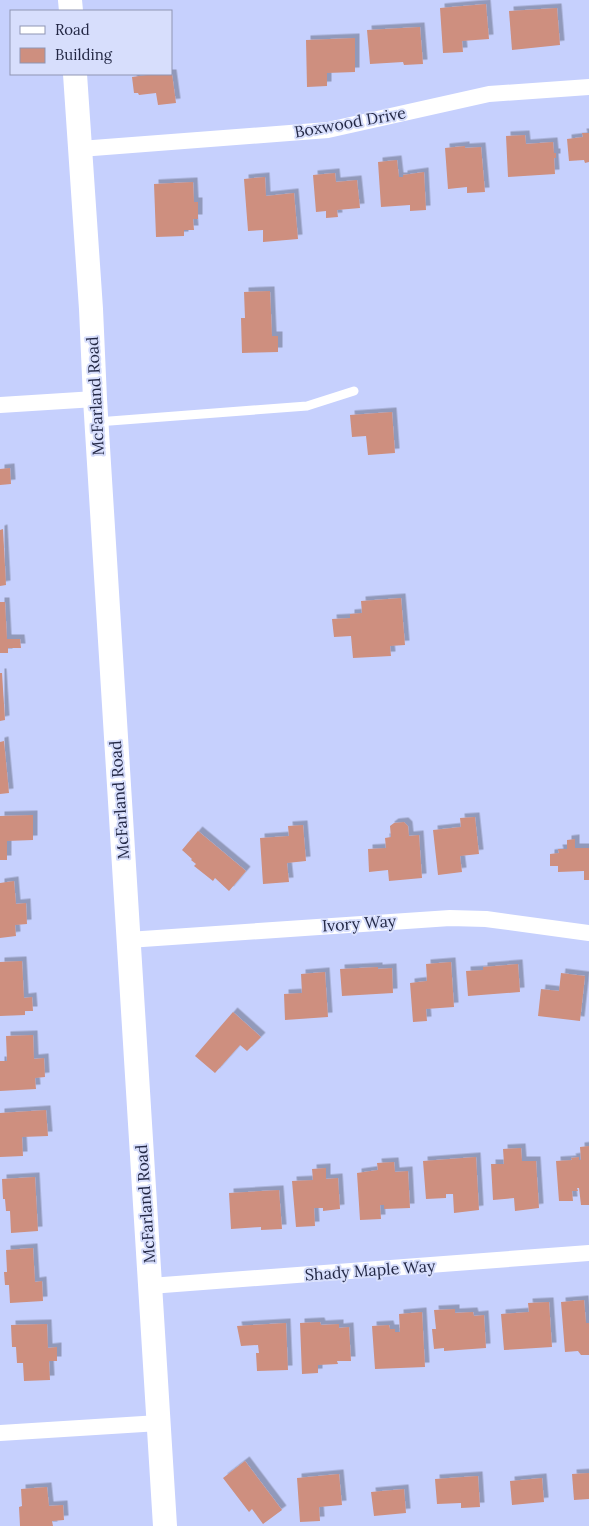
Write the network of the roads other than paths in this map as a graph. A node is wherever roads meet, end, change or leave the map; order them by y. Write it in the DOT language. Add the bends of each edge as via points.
graph roads {
  1 [pos="75,75"];
  2 [pos="589,87"];
  3 [pos="80,149"];
  4 [pos="354,391"];
  5 [pos="0,405"];
  6 [pos="96,410"];
  7 [pos="589,933"];
  8 [pos="128,940"];
  9 [pos="589,1254"];
  10 [pos="150,1286"];
  11 [pos="158,1423"];
  12 [pos="0,1433"];
  13 [pos="165,1526"];
  1 -- 3 [label="street, McFarland Road"];
  2 -- 3 [label="street, Boxwood Drive" via="489,94 318,131"];
  3 -- 6 [label="street, McFarland Road"];
  4 -- 6 [label="lane" via="307,406"];
  5 -- 6 [label="street"];
  6 -- 8 [label="street, McFarland Road"];
  7 -- 8 [label="street, Ivory Way" via="496,920 450,918"];
  8 -- 10 [label="street, McFarland Road"];
  9 -- 10 [label="street, Shady Maple Way"];
  10 -- 11 [label="street, McFarland Road"];
  11 -- 12 [label="street"];
  11 -- 13 [label="street, McFarland Road"];
}
